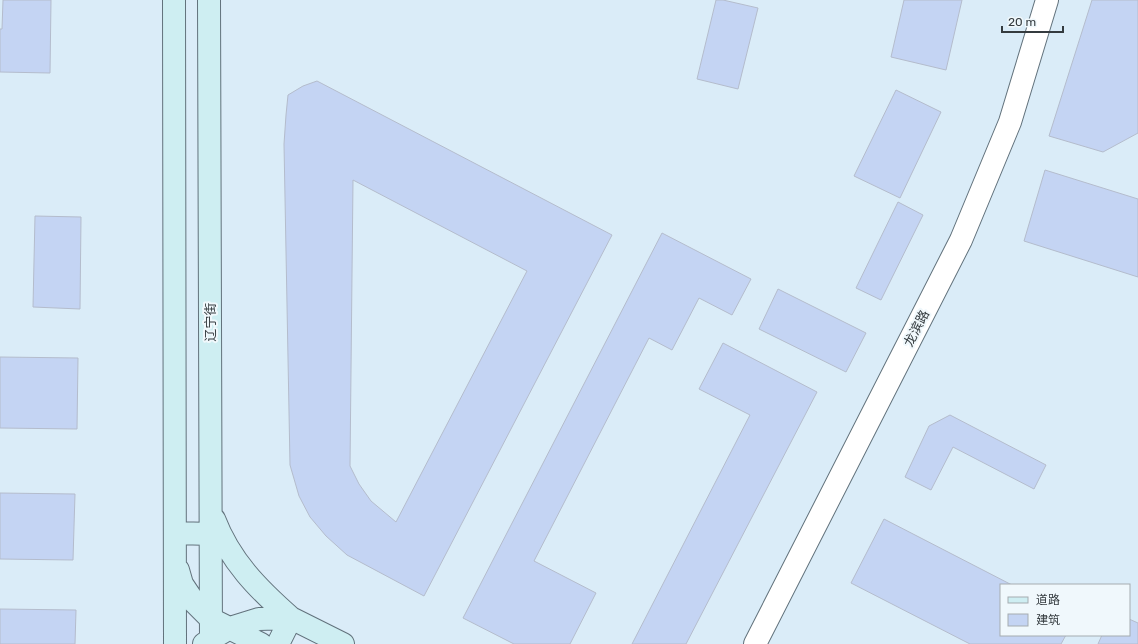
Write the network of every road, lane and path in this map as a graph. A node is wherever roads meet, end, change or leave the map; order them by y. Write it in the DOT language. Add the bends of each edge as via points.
graph roads {
  1 [pos="174,0"];
  2 [pos="209,0"];
  3 [pos="1047,0"];
  4 [pos="211,512"];
  5 [pos="175,533"];
  6 [pos="211,534"];
  7 [pos="175,559"];
  8 [pos="291,618"];
  9 [pos="213,635"];
  10 [pos="175,644"];
  11 [pos="261,644"];
  12 [pos="278,644"];
  13 [pos="343,644"];
  14 [pos="755,644"];
  1 -- 5 [label="street"];
  2 -- 4 [label="street, 辽宁街"];
  3 -- 14 [label="street, 龙滨路" via="1010,122 961,240"];
  4 -- 6 [label="street, 辽宁街"];
  4 -- 8 [label="street" via="221,538 234,559 270,600"];
  5 -- 6 [label="street"];
  5 -- 7 [label="street"];
  6 -- 9 [label="street, 辽宁街"];
  7 -- 9 [label="street" via="182,584"];
  7 -- 10 [label="street"];
  8 -- 9 [label="street" via="259,619"];
  8 -- 12 [label="street"];
  8 -- 13 [label="street"];
  9 -- 11 [label="street"];
}
